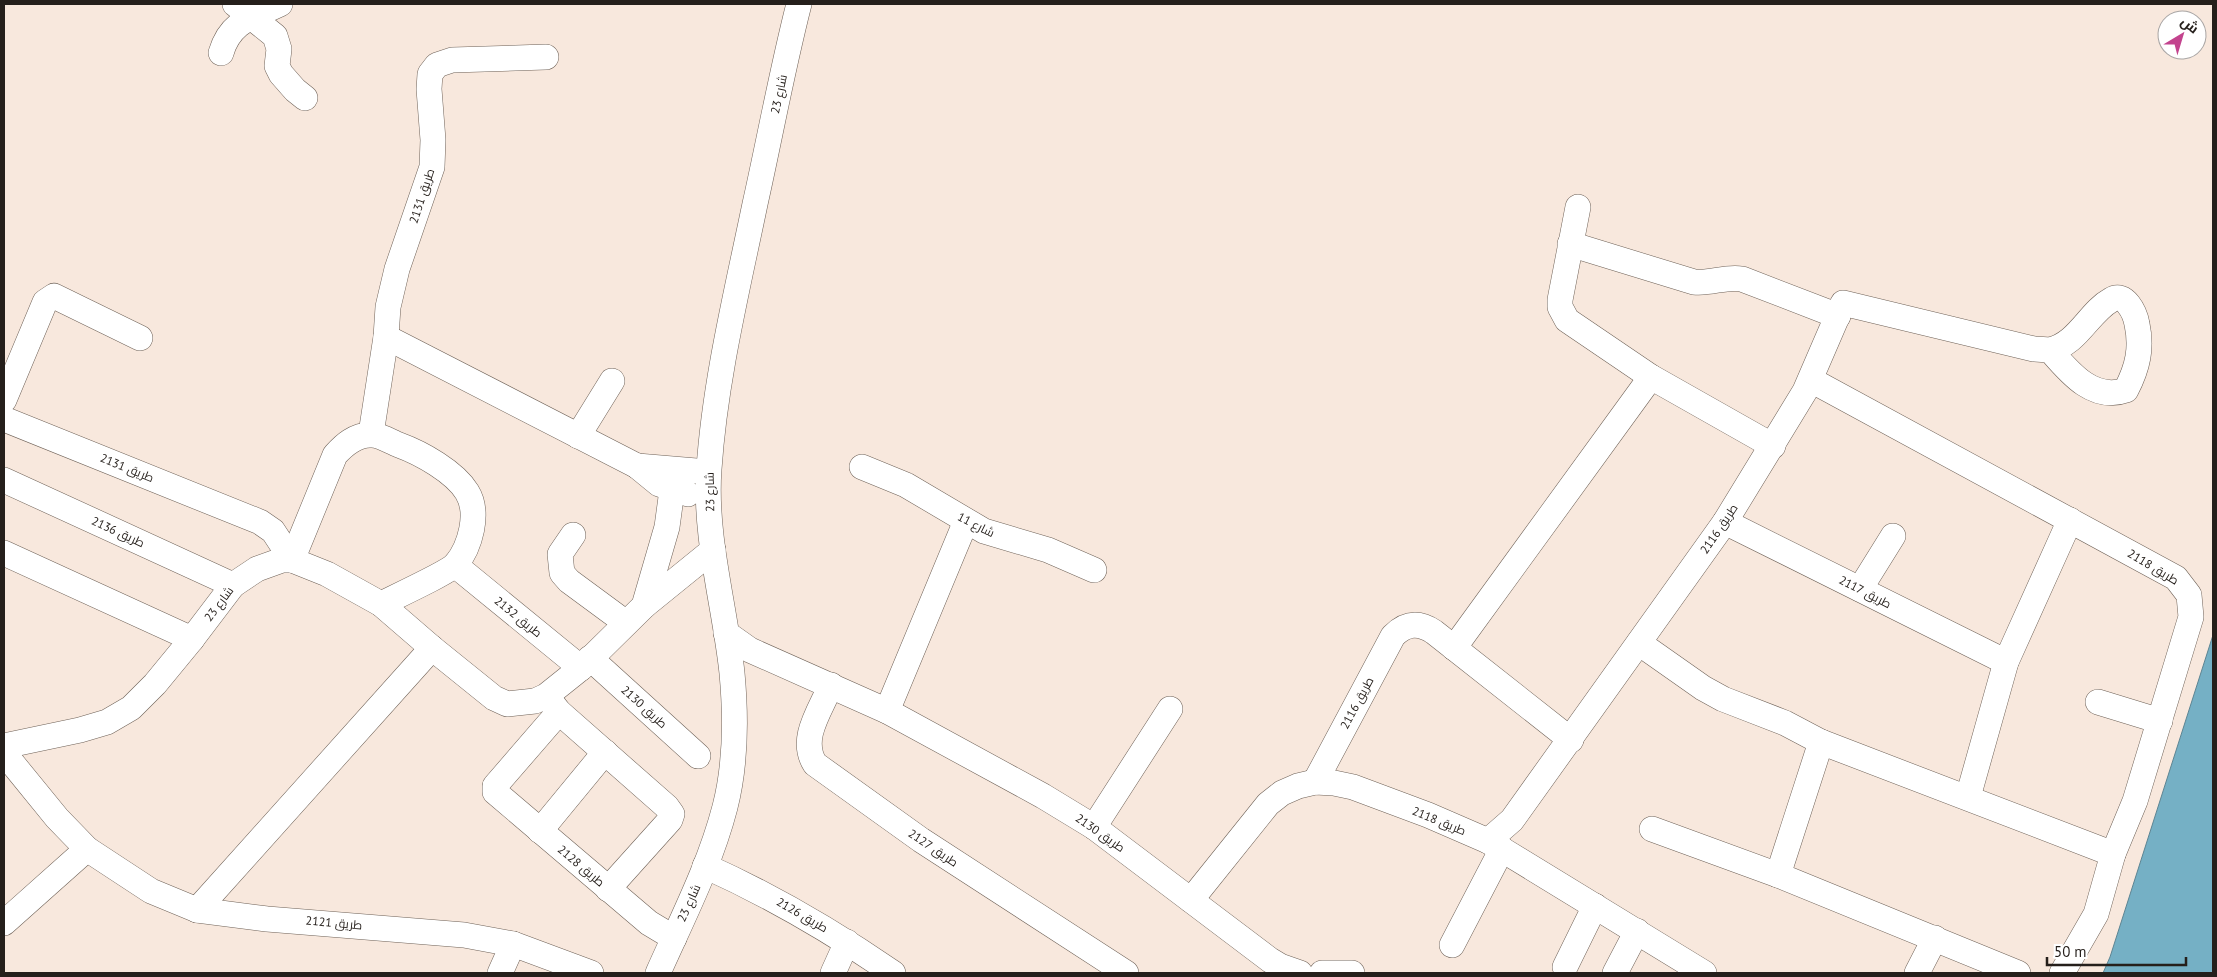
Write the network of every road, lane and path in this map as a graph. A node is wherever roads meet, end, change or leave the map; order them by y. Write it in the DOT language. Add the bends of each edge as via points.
graph roads {
  1 [pos="280,4"];
  2 [pos="799,4"];
  3 [pos="242,10"];
  4 [pos="221,53"];
  5 [pos="546,57"];
  6 [pos="306,98"];
  7 [pos="1578,207"];
  8 [pos="1570,244"];
  9 [pos="1840,309"];
  10 [pos="386,337"];
  11 [pos="140,338"];
  12 [pos="2050,350"];
  13 [pos="1651,377"];
  14 [pos="1811,380"];
  15 [pos="612,381"];
  16 [pos="4,400"];
  17 [pos="4,419"];
  18 [pos="372,434"];
  19 [pos="578,436"];
  20 [pos="1773,446"];
  21 [pos="637,466"];
  22 [pos="862,467"];
  23 [pos="4,480"];
  24 [pos="708,484"];
  25 [pos="672,490"];
  26 [pos="2070,520"];
  27 [pos="966,522"];
  28 [pos="1725,522"];
  29 [pos="573,536"];
  30 [pos="1893,536"];
  31 [pos="713,550"];
  32 [pos="4,553"];
  33 [pos="292,560"];
  34 [pos="455,566"];
  35 [pos="1094,570"];
  36 [pos="233,584"];
  37 [pos="1860,589"];
  38 [pos="381,604"];
  39 [pos="644,606"];
  40 [pos="626,623"];
  41 [pos="726,633"];
  42 [pos="192,639"];
  43 [pos="1639,643"];
  44 [pos="432,648"];
  45 [pos="1454,648"];
  46 [pos="777,662"];
  47 [pos="2006,662"];
  48 [pos="585,663"];
  49 [pos="732,670"];
  50 [pos="831,686"];
  51 [pos="2098,702"];
  52 [pos="553,704"];
  53 [pos="1170,709"];
  54 [pos="887,711"];
  55 [pos="2160,721"];
  56 [pos="1571,740"];
  57 [pos="1821,742"];
  58 [pos="4,746"];
  59 [pos="605,752"];
  60 [pos="4,753"];
  61 [pos="698,756"];
  62 [pos="1315,782"];
  63 [pos="1968,797"];
  64 [pos="1094,826"];
  65 [pos="1652,829"];
  66 [pos="540,831"];
  67 [pos="1495,845"];
  68 [pos="86,849"];
  69 [pos="2114,854"];
  70 [pos="706,866"];
  71 [pos="1778,875"];
  72 [pos="608,890"];
  73 [pos="1192,900"];
  74 [pos="1595,906"];
  75 [pos="197,910"];
  76 [pos="4,923"];
  77 [pos="1637,931"];
  78 [pos="674,938"];
  79 [pos="1935,938"];
  80 [pos="847,942"];
  81 [pos="513,944"];
  82 [pos="1452,945"];
  83 [pos="1565,967"];
  84 [pos="500,973"];
  85 [pos="591,973"];
  86 [pos="658,973"];
  87 [pos="833,973"];
  88 [pos="893,973"];
  89 [pos="1126,973"];
  90 [pos="1300,973"];
  91 [pos="1322,973"];
  92 [pos="1352,973"];
  93 [pos="1615,973"];
  94 [pos="1704,973"];
  95 [pos="1917,973"];
  96 [pos="2018,973"];
  97 [pos="2062,973"];
  1 -- 3 [label="street"];
  2 -- 24 [label="street, شارع 23" via="739,279 712,432"];
  3 -- 4 [label="street"];
  3 -- 6 [label="street" via="275,36 280,74"];
  5 -- 10 [label="street, طريق 2131" via="452,60 437,65 430,74 432,167 397,269 388,307"];
  7 -- 8 [label="street"];
  8 -- 9 [label="street" via="1694,282 1742,279"];
  8 -- 13 [label="street" via="1560,307 1567,320"];
  9 -- 12 [label="street"];
  9 -- 14 [label="street, طريق 2116"];
  10 -- 18 [label="street, طريق 2131"];
  10 -- 19 [label="street"];
  11 -- 16 [label="street" via="54,296 45,302"];
  13 -- 20 [label="street"];
  13 -- 45 [label="street"];
  14 -- 20 [label="street, طريق 2116"];
  14 -- 26 [label="street, طريق 2118"];
  15 -- 19 [label="street"];
  17 -- 33 [label="street, طريق 2131" via="260,522 272,531"];
  18 -- 33 [label="street" via="355,438 335,455"];
  18 -- 34 [label="street" via="417,451 451,475 468,493 474,516 468,542"];
  19 -- 21 [label="street"];
  20 -- 28 [label="street, طريق 2116"];
  21 -- 24 [label="street"];
  21 -- 25 [label="street" via="647,476"];
  22 -- 27 [label="street, شارع 11" via="906,485"];
  23 -- 36 [label="street, طريق 2136"];
  24 -- 25 [label="street" via="696,496"];
  24 -- 31 [label="street, شارع 23"];
  25 -- 39 [label="street" via="667,527"];
  26 -- 47 [label="street"];
  26 -- 55 [label="street, طريق 2118" via="2176,578 2189,595 2191,617"];
  27 -- 35 [label="street, شارع 11" via="984,531 1048,550"];
  27 -- 54 [label="street"];
  28 -- 37 [label="street, طريق 2117"];
  28 -- 43 [label="street, طريق 2116"];
  29 -- 40 [label="street" via="560,554 562,573"];
  30 -- 37 [label="street"];
  31 -- 39 [label="street"];
  31 -- 41 [label="street, شارع 23"];
  32 -- 42 [label="street"];
  33 -- 36 [label="street, شارع 23" via="271,563"];
  33 -- 38 [label="street" via="327,574"];
  34 -- 38 [label="street"];
  34 -- 48 [label="street, طريق 2132"];
  36 -- 42 [label="street, شارع 23"];
  37 -- 47 [label="street, طريق 2117"];
  38 -- 44 [label="street"];
  39 -- 40 [label="street"];
  40 -- 48 [label="street"];
  41 -- 46 [label="street, طريق 2130" via="750,650"];
  41 -- 49 [label="street, شارع 23"];
  42 -- 58 [label="street, شارع 23" via="131,708 107,722"];
  43 -- 56 [label="street, طريق 2116"];
  43 -- 57 [label="street" via="1723,699 1785,723"];
  44 -- 52 [label="street" via="494,698 508,704 535,701"];
  44 -- 75 [label="street"];
  45 -- 56 [label="street, طريق 2116"];
  45 -- 62 [label="street, طريق 2116" via="1417,624 1393,636"];
  46 -- 49 [label="street, طريق 2130"];
  46 -- 50 [label="street, طريق 2130"];
  47 -- 63 [label="street"];
  48 -- 52 [label="street"];
  48 -- 61 [label="street, طريق 2130"];
  49 -- 70 [label="street, شارع 23" via="734,733 731,773 725,806"];
  50 -- 54 [label="street, طريق 2130"];
  50 -- 89 [label="street, طريق 2127" via="808,743 809,755 815,764 920,840"];
  51 -- 55 [label="street"];
  52 -- 59 [label="street"];
  52 -- 66 [label="street, طريق 2128" via="494,789 497,796"];
  53 -- 64 [label="street"];
  54 -- 64 [label="street, طريق 2130"];
  55 -- 69 [label="street, طريق 2118" via="2135,801"];
  56 -- 67 [label="street, طريق 2116"];
  57 -- 63 [label="street"];
  57 -- 71 [label="street"];
  59 -- 66 [label="street"];
  59 -- 72 [label="street" via="672,814"];
  60 -- 68 [label="street, طريق 2121"];
  62 -- 67 [label="street, طريق 2118" via="1354,787"];
  62 -- 73 [label="street, طريق 2118" via="1282,793 1268,804"];
  63 -- 69 [label="street"];
  64 -- 73 [label="street, طريق 2130"];
  65 -- 71 [label="street"];
  66 -- 72 [label="street, طريق 2128"];
  67 -- 74 [label="street, طريق 2118"];
  67 -- 82 [label="street"];
  68 -- 75 [label="street, طريق 2121" via="151,891"];
  68 -- 76 [label="street"];
  69 -- 97 [label="street, طريق 2118" via="2096,914"];
  70 -- 78 [label="street, شارع 23"];
  70 -- 80 [label="street, طريق 2126" via="778,900"];
  71 -- 79 [label="street"];
  72 -- 78 [label="street, طريق 2128" via="649,923"];
  73 -- 90 [label="street, طريق 2130" via="1270,960"];
  74 -- 77 [label="street, طريق 2118"];
  74 -- 83 [label="street"];
  75 -- 81 [label="street, طريق 2121" via="464,935"];
  77 -- 93 [label="street"];
  77 -- 94 [label="street, طريق 2118"];
  78 -- 86 [label="street, شارع 23"];
  79 -- 95 [label="street"];
  79 -- 96 [label="street"];
  80 -- 87 [label="street"];
  80 -- 88 [label="street, طريق 2126"];
  81 -- 84 [label="street"];
  81 -- 85 [label="street, طريق 2121"];
  91 -- 92 [label="street"];
}
